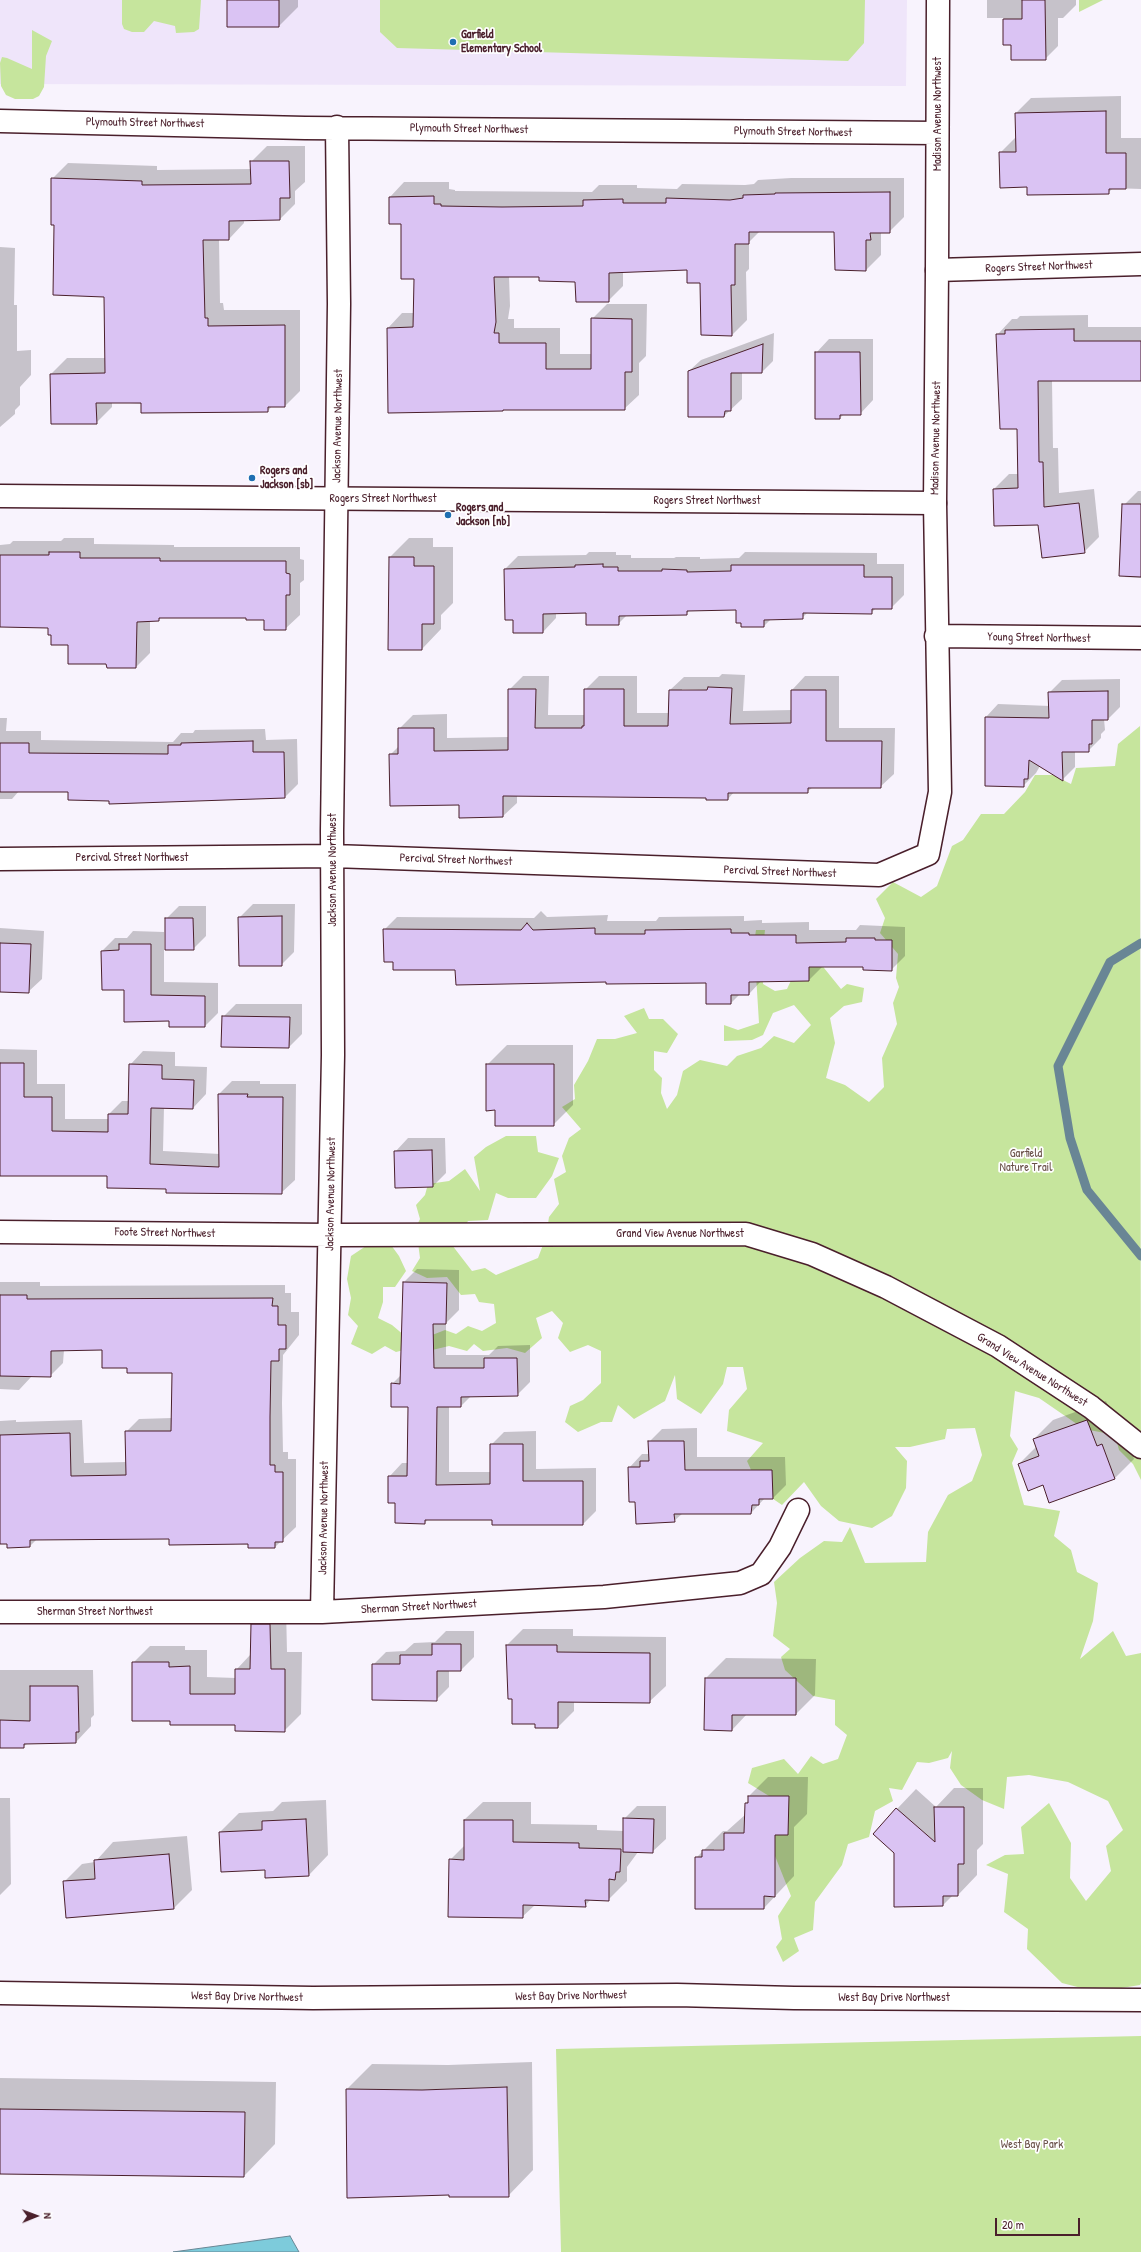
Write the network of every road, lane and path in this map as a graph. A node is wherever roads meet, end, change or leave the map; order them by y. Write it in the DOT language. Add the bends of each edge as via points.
graph roads {
  1 [pos="938,0"];
  2 [pos="0,121"];
  3 [pos="337,127"];
  4 [pos="938,133"];
  5 [pos="1141,264"];
  6 [pos="937,270"];
  7 [pos="0,496"];
  8 [pos="336,498"];
  9 [pos="935,503"];
  10 [pos="936,636"];
  11 [pos="1141,638"];
  12 [pos="333,856"];
  13 [pos="0,859"];
  14 [pos="908,862"];
  15 [pos="0,1232"];
  16 [pos="330,1235"];
  17 [pos="1141,1447"];
  18 [pos="798,1510"];
  19 [pos="0,1612"];
  20 [pos="322,1612"];
  21 [pos="0,1993"];
  22 [pos="1141,2000"];
  1 -- 4 [label="street, Madison Avenue Northwest"];
  2 -- 3 [label="street, Plymouth Street Northwest"];
  3 -- 4 [label="street, Plymouth Street Northwest"];
  3 -- 8 [label="street, Jackson Avenue Northwest" via="339,304"];
  4 -- 6 [label="street, Madison Avenue Northwest"];
  5 -- 6 [label="street, Rogers Street Northwest"];
  6 -- 9 [label="street, Madison Avenue Northwest"];
  7 -- 8 [label="street, Rogers Street Northwest"];
  8 -- 9 [label="street, Rogers Street Northwest"];
  8 -- 12 [label="street, Jackson Avenue Northwest"];
  9 -- 10 [label="street, Madison Avenue Northwest"];
  10 -- 11 [label="street, Young Street Northwest"];
  10 -- 14 [label="street, Madison Avenue Northwest" via="940,792 928,854"];
  12 -- 13 [label="street, Percival Street Northwest"];
  12 -- 14 [label="street, Percival Street Northwest" via="879,875"];
  12 -- 16 [label="street, Jackson Avenue Northwest"];
  15 -- 16 [label="street, Foote Street Northwest"];
  16 -- 17 [label="street, Grand View Avenue Northwest" via="746,1234 812,1254 886,1286 991,1342 1091,1407"];
  16 -- 20 [label="street, Jackson Avenue Northwest"];
  18 -- 20 [label="street, Sherman Street Northwest" via="780,1547 761,1574 740,1583 604,1597"];
  19 -- 20 [label="street, Sherman Street Northwest"];
  21 -- 22 [label="street, West Bay Drive Northwest" via="313,1998 677,1994 794,1998"];
}
